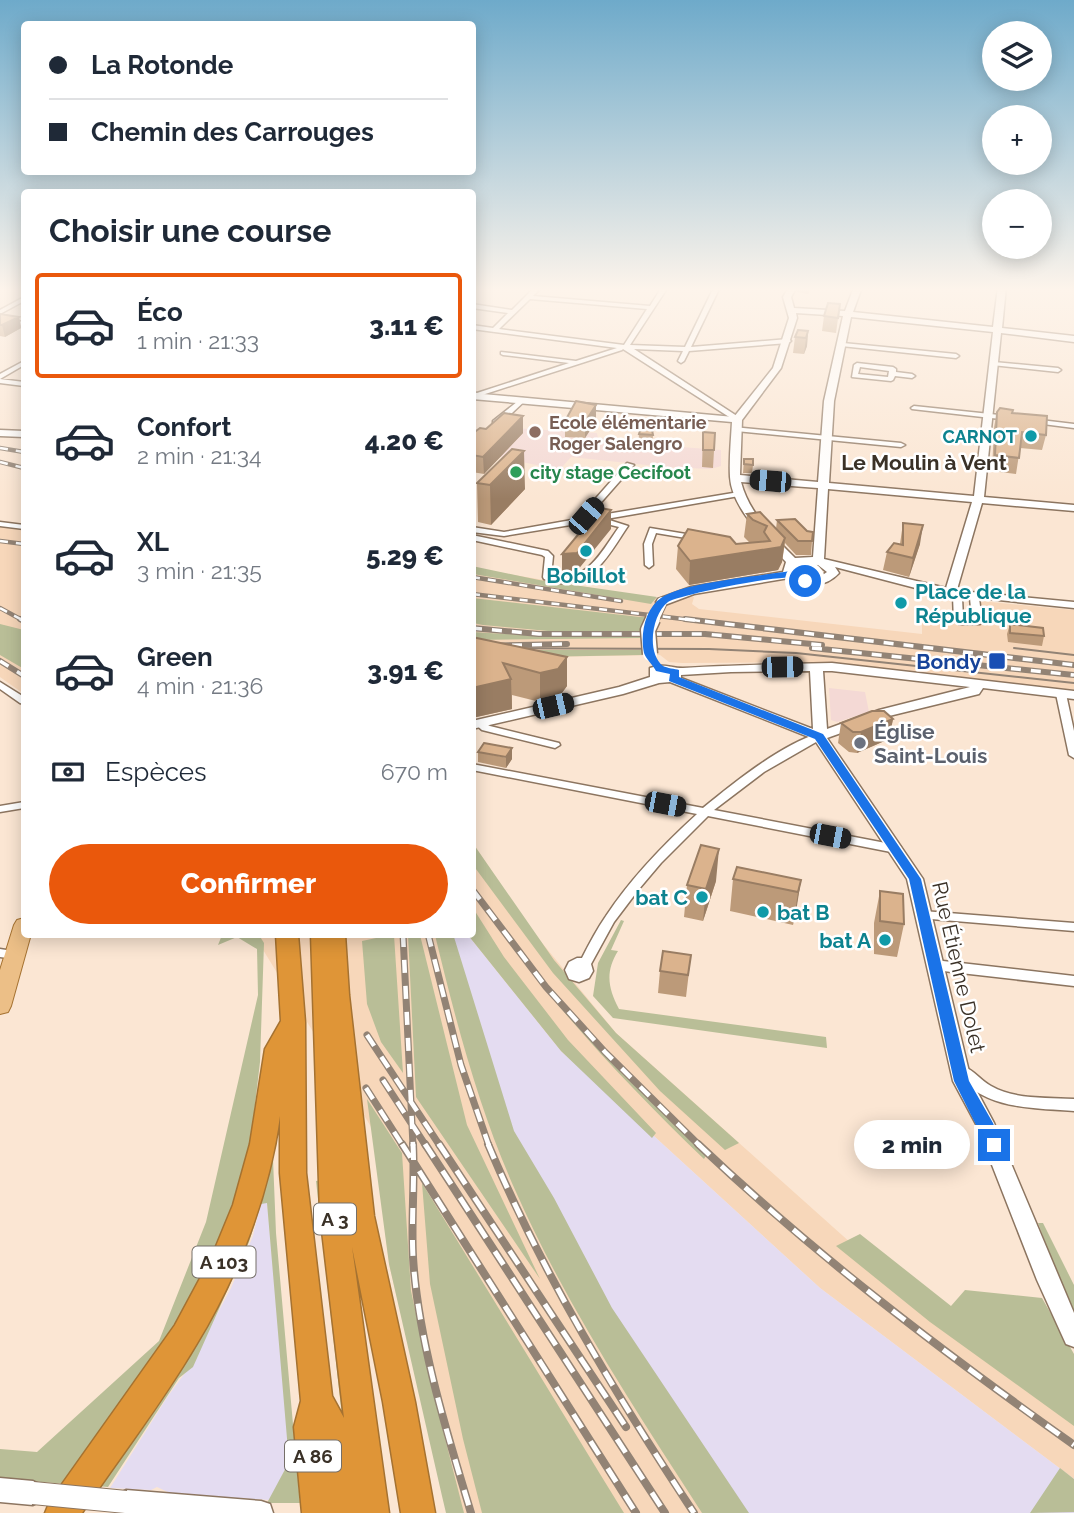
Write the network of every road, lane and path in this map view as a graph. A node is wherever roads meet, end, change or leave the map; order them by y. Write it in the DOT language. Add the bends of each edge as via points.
graph roads {
  1 [pos="541,358"];
  2 [pos="591,358"];
  3 [pos="641,358"];
  4 [pos="683,358"];
  5 [pos="781,358"];
  6 [pos="839,358"];
  7 [pos="995,358"];
  8 [pos="681,361"];
  9 [pos="577,362"];
  10 [pos="994,363"];
  11 [pos="21,365"];
  12 [pos="836,369"];
  13 [pos="1058,370"];
  14 [pos="912,376"];
  15 [pos="0,379"];
  16 [pos="21,383"];
  17 [pos="476,394"];
  18 [pos="476,395"];
  19 [pos="524,399"];
  20 [pos="914,408"];
  21 [pos="987,415"];
  22 [pos="737,425"];
  23 [pos="1074,426"];
  24 [pos="488,430"];
  25 [pos="0,433"];
  26 [pos="21,434"];
  27 [pos="827,438"];
  28 [pos="901,445"];
  29 [pos="630,465"];
  30 [pos="735,478"];
  31 [pos="823,486"];
  32 [pos="739,494"];
  33 [pos="978,499"];
  34 [pos="1074,508"];
  35 [pos="591,519"];
  36 [pos="0,524"];
  37 [pos="21,527"];
  38 [pos="476,529"];
  39 [pos="476,538"];
  40 [pos="714,541"];
  41 [pos="818,562"];
  42 [pos="649,565"];
  43 [pos="792,568"];
  44 [pos="833,573"];
  45 [pos="891,578"];
  46 [pos="953,594"];
  47 [pos="974,597"];
  48 [pos="1074,605"];
  49 [pos="816,667"];
  50 [pos="659,674"];
  51 [pos="674,676"];
  52 [pos="979,684"];
  53 [pos="0,685"];
  54 [pos="1067,695"];
  55 [pos="21,699"];
  56 [pos="476,724"];
  57 [pos="819,736"];
  58 [pos="555,745"];
  59 [pos="1074,755"];
  60 [pos="476,768"];
  61 [pos="21,805"];
  62 [pos="0,808"];
  63 [pos="706,812"];
  64 [pos="896,849"];
  65 [pos="923,915"];
  66 [pos="1074,927"];
  67 [pos="21,930"];
  68 [pos="287,938"];
  69 [pos="321,938"];
  70 [pos="334,938"];
  71 [pos="8,954"];
  72 [pos="584,965"];
  73 [pos="934,965"];
  74 [pos="1074,981"];
  75 [pos="0,1006"];
  76 [pos="0,1019"];
  77 [pos="293,1022"];
  78 [pos="959,1066"];
  79 [pos="1074,1105"];
  80 [pos="1074,1337"];
  81 [pos="317,1401"];
  82 [pos="0,1490"];
  83 [pos="62,1513"];
  84 [pos="259,1513"];
  85 [pos="319,1513"];
  86 [pos="341,1513"];
  87 [pos="372,1513"];
  88 [pos="418,1513"];
  1 -- 9 [label="street"];
  2 -- 9 [label="street"];
  3 -- 22 [label="street"];
  4 -- 8 [label="street"];
  5 -- 22 [label="street"];
  6 -- 12 [label="street"];
  7 -- 10 [label="street"];
  9 -- 17 [label="street"];
  10 -- 13 [label="street"];
  10 -- 21 [label="street"];
  11 -- 15 [label="street"];
  12 -- 14 [label="street" via="856,370 857,365"];
  12 -- 27 [label="street"];
  15 -- 16 [label="street"];
  18 -- 19 [label="street"];
  19 -- 22 [label="street"];
  19 -- 24 [label="street"];
  20 -- 21 [label="street"];
  21 -- 23 [label="street"];
  21 -- 33 [label="street"];
  22 -- 27 [label="street"];
  22 -- 30 [label="street"];
  25 -- 26 [label="street"];
  27 -- 28 [label="street"];
  27 -- 31 [label="street"];
  29 -- 35 [label="street" via="586,516"];
  30 -- 31 [label="street"];
  30 -- 32 [label="street"];
  31 -- 33 [label="street"];
  31 -- 41 [label="street"];
  32 -- 35 [label="street"];
  32 -- 43 [label="street"];
  33 -- 34 [label="street"];
  33 -- 46 [label="street"];
  35 -- 38 [label="street" via="504,534"];
  35 -- 39 [label="street" via="624,526 584,578 572,582 547,577 549,556 545,553"];
  36 -- 37 [label="street"];
  40 -- 42 [label="street" via="653,530"];
  41 -- 43 [label="street"];
  41 -- 44 [label="street"];
  41 -- 45 [label="street"];
  43 -- 44 [label="street" via="812,582"];
  43 -- 50 [label="street, bridge" via="662,601 648,630 650,654"];
  44 -- 45 [label="street"];
  45 -- 46 [label="street"];
  46 -- 47 [label="street"];
  46 -- 47 [label="street" via="959,621 967,623 978,622"];
  47 -- 48 [label="street"];
  49 -- 51 [label="street"];
  49 -- 52 [label="street"];
  49 -- 57 [label="street"];
  50 -- 51 [label="street"];
  50 -- 56 [label="street" via="623,690"];
  51 -- 57 [label="street"];
  52 -- 54 [label="street"];
  52 -- 57 [label="street" via="974,691 884,713"];
  53 -- 55 [label="street"];
  54 -- 59 [label="street"];
  56 -- 58 [label="street"];
  57 -- 63 [label="street" via="753,773"];
  57 -- 64 [label="street, Rue Étienne Dolet"];
  60 -- 63 [label="street"];
  61 -- 62 [label="street"];
  63 -- 64 [label="street"];
  63 -- 72 [label="street" via="669,847 614,914"];
  64 -- 65 [label="street, Rue Étienne Dolet" via="915,879"];
  65 -- 66 [label="street"];
  65 -- 73 [label="street, Rue Étienne Dolet"];
  67 -- 71 [label="main road"];
  68 -- 77 [label="highway, A 3"];
  69 -- 87 [label="highway, A 3" via="334,1214"];
  70 -- 88 [label="highway" via="360,1216"];
  71 -- 75 [label="main road"];
  73 -- 74 [label="street"];
  73 -- 78 [label="street, Rue Étienne Dolet"];
  75 -- 76 [label="main road"];
  77 -- 81 [label="highway, A 3" via="293,1173"];
  77 -- 83 [label="highway, A 103" via="277,1049 263,1144 247,1205 224,1261 186,1335"];
  78 -- 79 [label="street" via="991,1095"];
  78 -- 80 [label="street, Rue Étienne Dolet"];
  81 -- 85 [label="highway, A 86" via="310,1427"];
  81 -- 86 [label="highway, A 3" via="329,1419"];
  82 -- 84 [label="street, bridge"];
}
